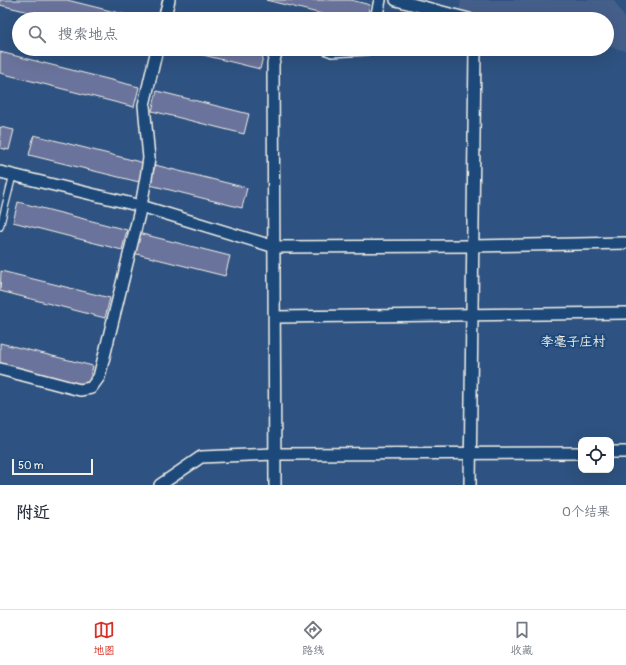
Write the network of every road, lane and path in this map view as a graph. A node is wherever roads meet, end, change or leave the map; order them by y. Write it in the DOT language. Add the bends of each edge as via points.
graph roads {
  1 [pos="169,0"];
  2 [pos="380,0"];
  3 [pos="396,0"];
  4 [pos="166,12"];
  5 [pos="377,12"];
  6 [pos="441,12"];
  7 [pos="155,56"];
  8 [pos="275,56"];
  9 [pos="475,56"];
  10 [pos="0,172"];
  11 [pos="13,175"];
  12 [pos="141,206"];
  13 [pos="0,227"];
  14 [pos="626,243"];
  15 [pos="472,246"];
  16 [pos="275,247"];
  17 [pos="626,314"];
  18 [pos="471,315"];
  19 [pos="275,317"];
  20 [pos="0,369"];
  21 [pos="614,452"];
  22 [pos="626,452"];
  23 [pos="578,453"];
  24 [pos="275,454"];
  25 [pos="470,454"];
  26 [pos="160,485"];
  27 [pos="275,485"];
  28 [pos="470,485"];
  1 -- 4 [label="street"];
  2 -- 5 [label="street"];
  3 -- 6 [label="street"];
  7 -- 12 [label="street" via="144,105 149,158"];
  8 -- 16 [label="street" via="273,64"];
  9 -- 15 [label="street"];
  10 -- 11 [label="street"];
  11 -- 12 [label="street"];
  11 -- 13 [label="lane"];
  12 -- 16 [label="street"];
  12 -- 20 [label="street" via="99,376 91,388 80,390"];
  14 -- 15 [label="street"];
  15 -- 16 [label="street"];
  15 -- 18 [label="street"];
  16 -- 19 [label="street"];
  17 -- 18 [label="street"];
  18 -- 19 [label="street"];
  18 -- 25 [label="street"];
  19 -- 24 [label="street"];
  21 -- 22 [label="street"];
  23 -- 25 [label="street"];
  24 -- 25 [label="street"];
  24 -- 26 [label="street" via="201,457"];
  24 -- 27 [label="street"];
  25 -- 28 [label="street"];
}
